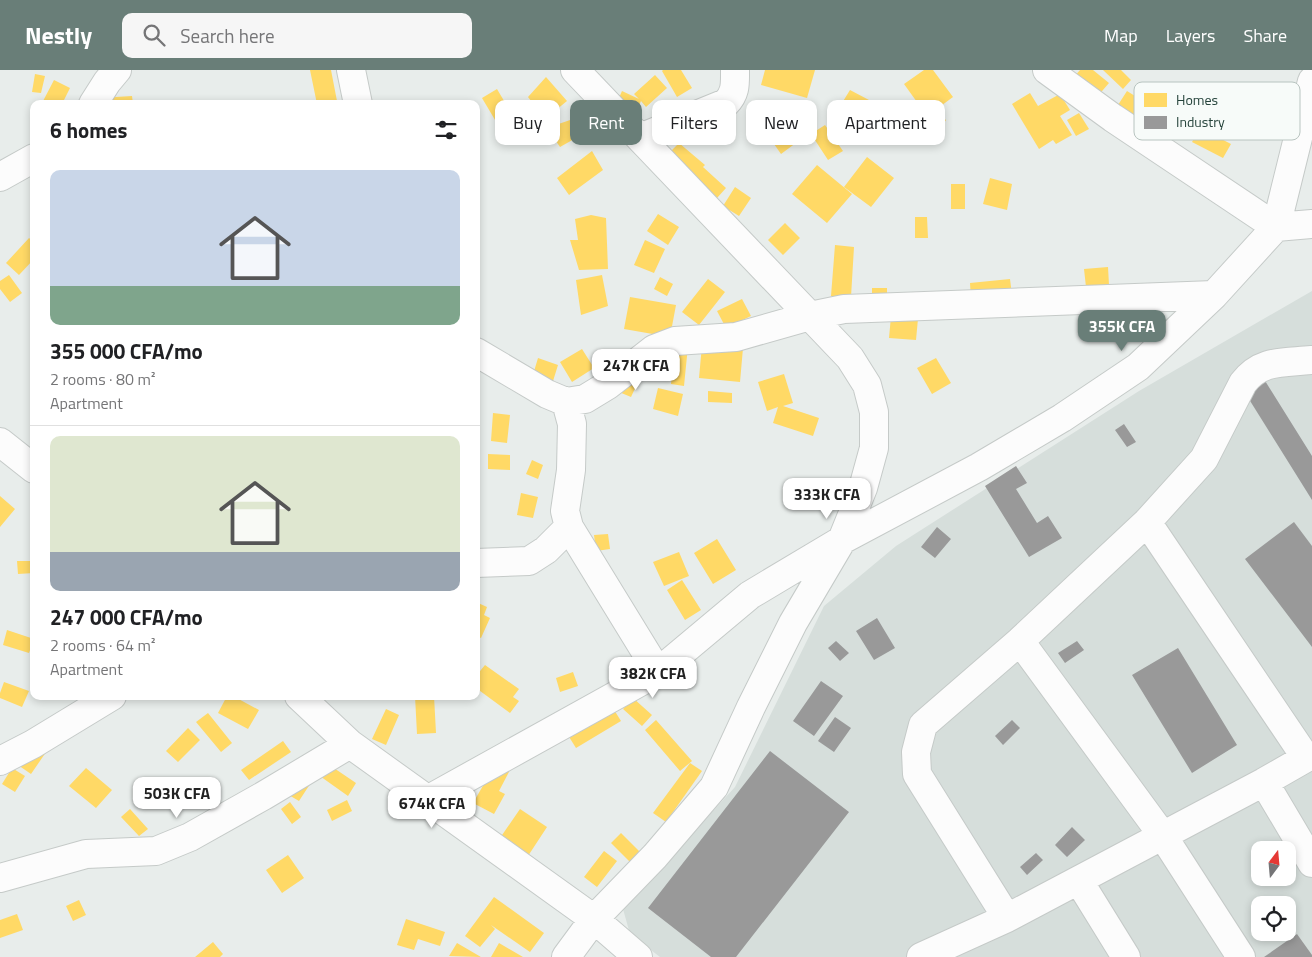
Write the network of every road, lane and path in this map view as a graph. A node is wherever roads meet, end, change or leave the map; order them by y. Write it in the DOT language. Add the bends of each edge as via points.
graph roads {
  1 [pos="117,70"];
  2 [pos="351,70"];
  3 [pos="575,70"];
  4 [pos="735,70"];
  5 [pos="1047,70"];
  6 [pos="1312,81"];
  7 [pos="96,100"];
  8 [pos="357,100"];
  9 [pos="604,100"];
  10 [pos="1300,130"];
  11 [pos="1134,132"];
  12 [pos="642,137"];
  13 [pos="642,140"];
  14 [pos="1146,140"];
  15 [pos="1298,140"];
  16 [pos="30,160"];
  17 [pos="0,177"];
  18 [pos="1312,224"];
  19 [pos="1276,228"];
  20 [pos="1214,295"];
  21 [pos="810,316"];
  22 [pos="480,354"];
  23 [pos="1312,360"];
  24 [pos="566,402"];
  25 [pos="0,442"];
  26 [pos="30,466"];
  27 [pos="1147,522"];
  28 [pos="568,527"];
  29 [pos="842,540"];
  30 [pos="480,563"];
  31 [pos="1020,641"];
  32 [pos="658,672"];
  33 [pos="105,700"];
  34 [pos="308,700"];
  35 [pos="350,744"];
  36 [pos="1309,758"];
  37 [pos="0,761"];
  38 [pos="1264,782"];
  39 [pos="429,799"];
  40 [pos="1162,836"];
  41 [pos="1312,863"];
  42 [pos="1,868"];
  43 [pos="1078,880"];
  44 [pos="1006,918"];
  45 [pos="594,920"];
  46 [pos="566,957"];
  47 [pos="638,957"];
  48 [pos="921,957"];
  49 [pos="1126,957"];
  50 [pos="1241,957"];
  1 -- 7 [label="street"];
  2 -- 8 [label="street"];
  3 -- 9 [label="street"];
  4 -- 12 [label="street" via="735,89 726,103"];
  5 -- 11 [label="street"];
  6 -- 10 [label="street"];
  13 -- 21 [label="street"];
  14 -- 19 [label="street"];
  15 -- 19 [label="street"];
  16 -- 17 [label="street"];
  18 -- 19 [label="street"];
  19 -- 20 [label="street"];
  20 -- 21 [label="street" via="871,307"];
  20 -- 29 [label="street" via="1138,366 1062,418 979,467"];
  21 -- 24 [label="street" via="736,337 675,341 654,349 608,386 585,398"];
  21 -- 29 [label="street" via="850,358 867,385 874,412 874,448 863,488"];
  22 -- 24 [label="street"];
  23 -- 27 [label="street" via="1263,366 1251,373 1204,459"];
  24 -- 28 [label="street" via="572,424 571,470 565,511"];
  25 -- 26 [label="street"];
  27 -- 31 [label="street"];
  27 -- 36 [label="street"];
  28 -- 30 [label="street" via="529,562"];
  28 -- 32 [label="street"];
  29 -- 32 [label="street" via="750,595"];
  29 -- 45 [label="street" via="793,623 714,787"];
  31 -- 40 [label="street"];
  31 -- 44 [label="street" via="923,725 916,752 917,774"];
  32 -- 39 [label="street"];
  33 -- 37 [label="street"];
  34 -- 35 [label="street"];
  35 -- 39 [label="street"];
  35 -- 42 [label="street" via="190,837 165,847 86,854 46,865"];
  36 -- 38 [label="street"];
  38 -- 40 [label="street"];
  38 -- 41 [label="street"];
  39 -- 45 [label="street"];
  40 -- 43 [label="street"];
  40 -- 50 [label="street"];
  43 -- 44 [label="street"];
  43 -- 49 [label="street"];
  44 -- 48 [label="street"];
  45 -- 46 [label="street"];
  45 -- 47 [label="street"];
}
